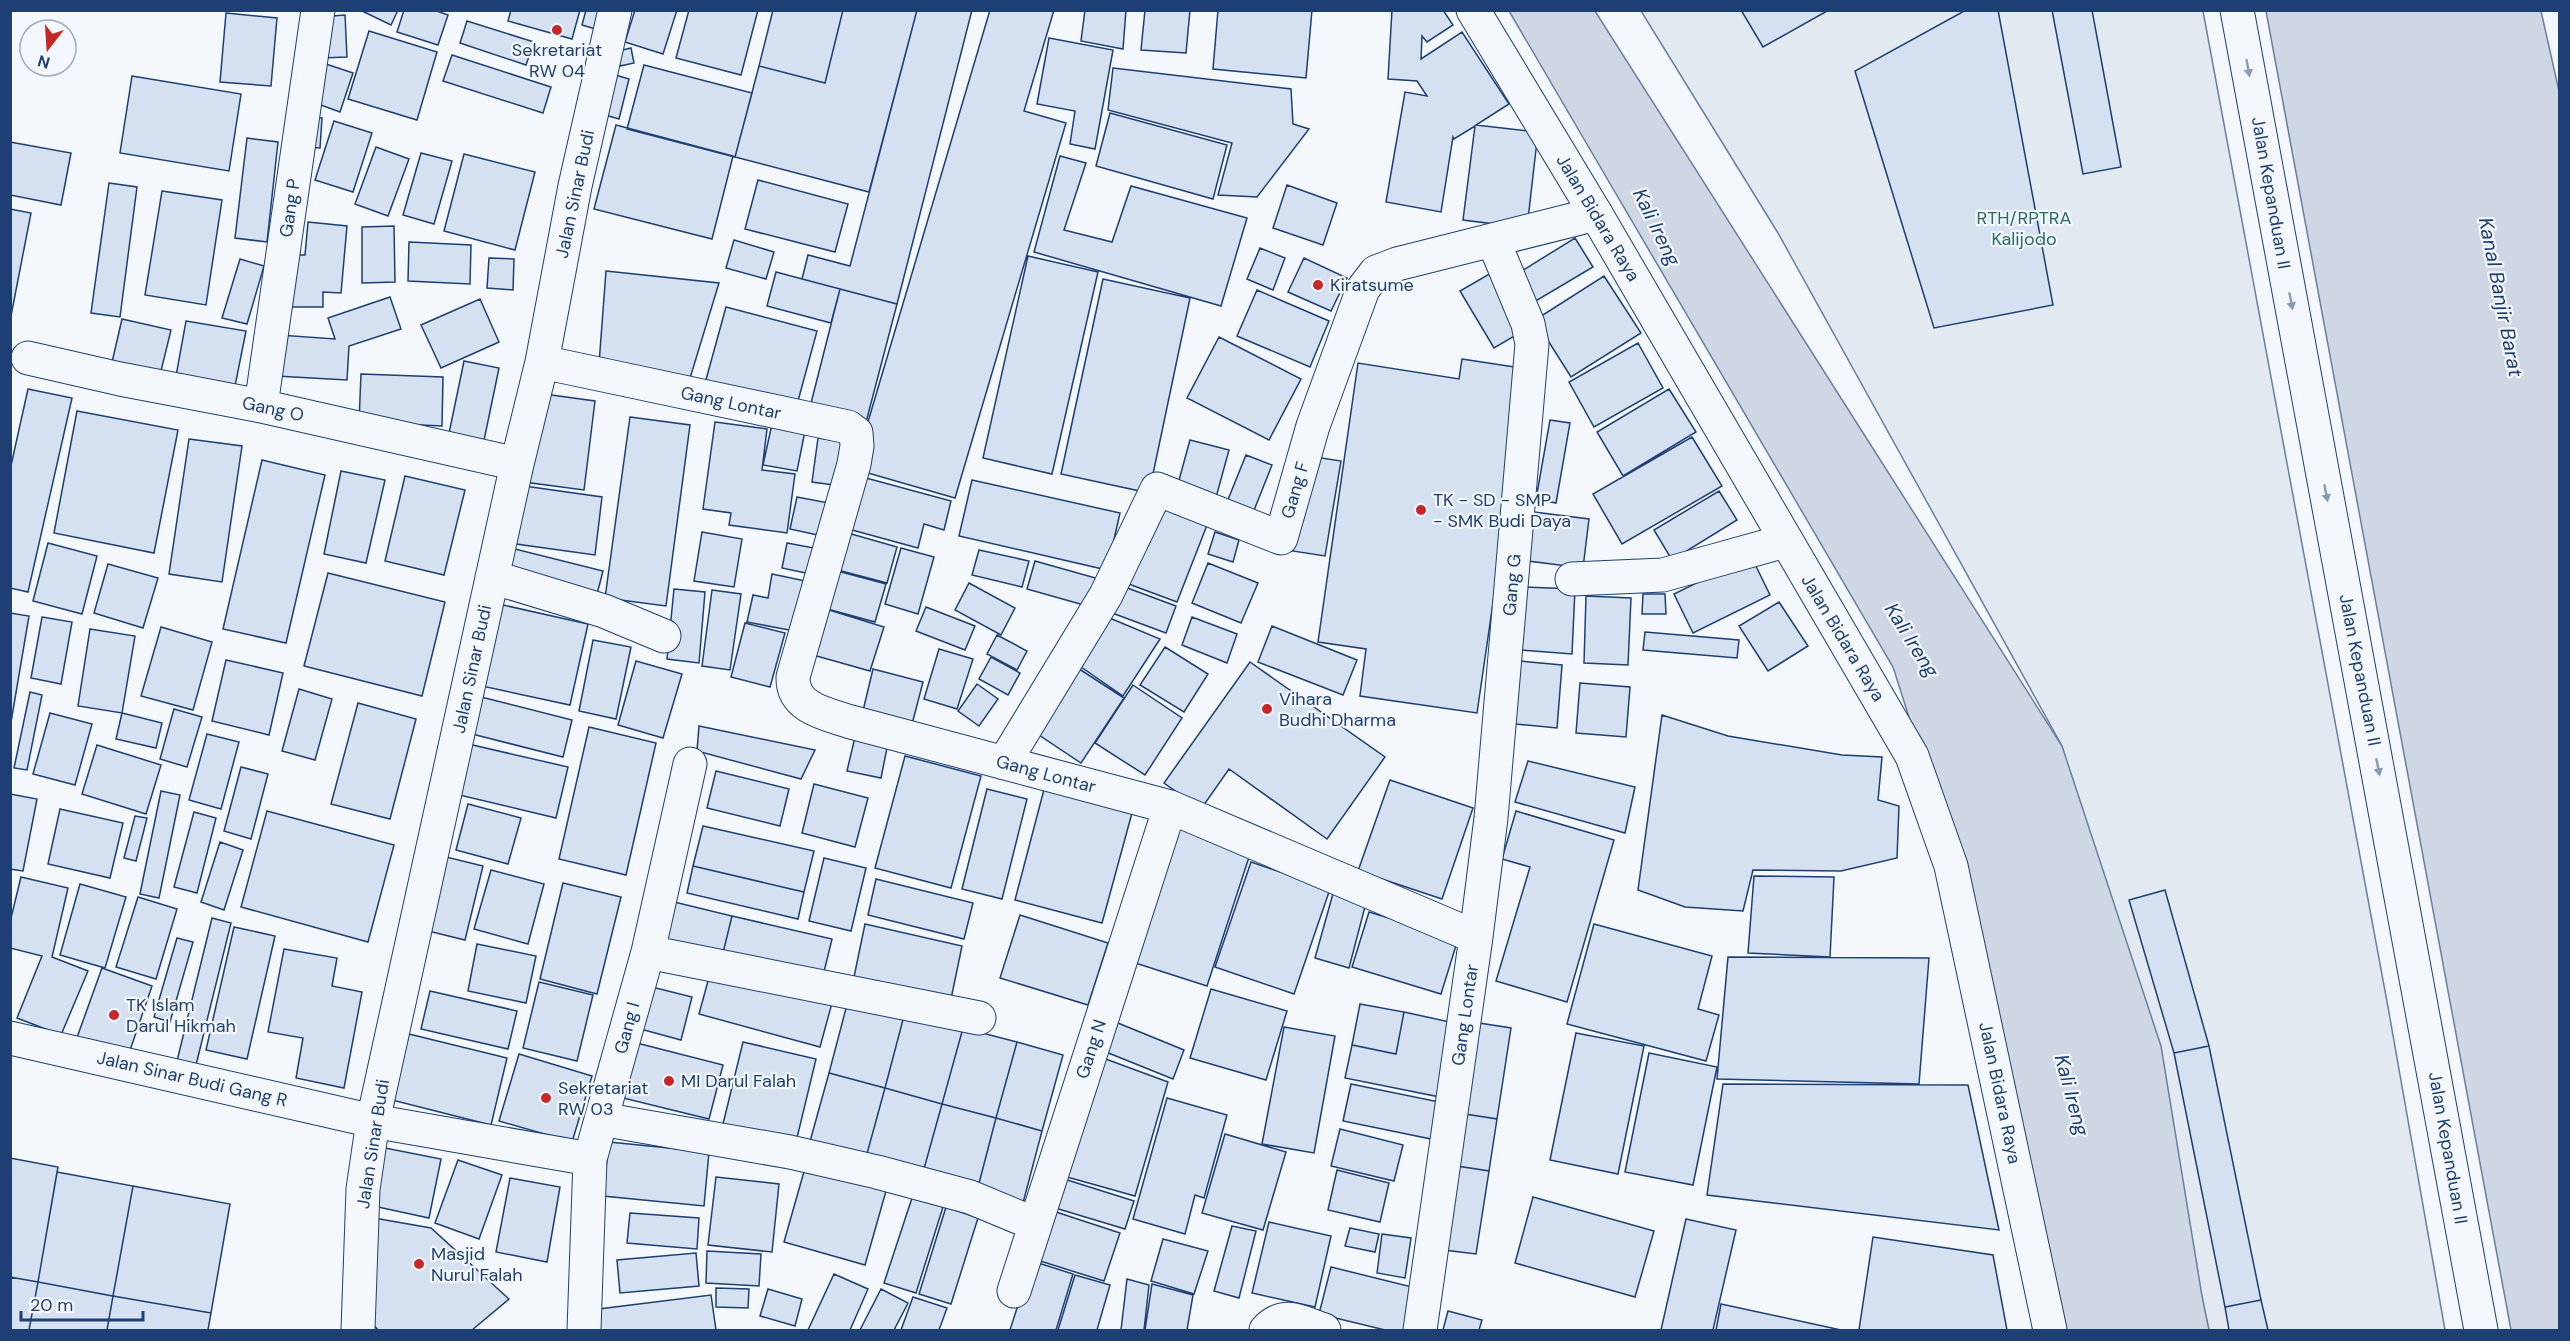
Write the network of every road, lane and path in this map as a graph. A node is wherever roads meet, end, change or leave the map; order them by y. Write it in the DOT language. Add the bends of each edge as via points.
graph roads {
  1 [pos="318,10"];
  2 [pos="615,10"];
  3 [pos="1473,10"];
  4 [pos="2237,10"];
  5 [pos="1596,214"];
  6 [pos="1493,240"];
  7 [pos="28,358"];
  8 [pos="542,362"];
  9 [pos="261,406"];
  10 [pos="517,464"];
  11 [pos="1785,542"];
  12 [pos="492,577"];
  13 [pos="1572,579"];
  14 [pos="664,636"];
  15 [pos="1005,763"];
  16 [pos="690,764"];
  17 [pos="1170,807"];
  18 [pos="1476,937"];
  19 [pos="648,952"];
  20 [pos="979,1018"];
  21 [pos="10,1038"];
  22 [pos="601,1119"];
  23 [pos="373,1121"];
  24 [pos="591,1159"];
  25 [pos="1035,1224"];
  26 [pos="1014,1291"];
  27 [pos="358,1330"];
  28 [pos="584,1330"];
  29 [pos="1266,1330"];
  30 [pos="1324,1330"];
  31 [pos="1420,1330"];
  32 [pos="2050,1330"];
  33 [pos="2481,1330"];
  1 -- 9 [label="street, Gang P"];
  2 -- 8 [label="street, Jalan Sinar Budi" via="575,186"];
  3 -- 5 [label="street, Jalan Bidara Raya"];
  4 -- 33 [label="street, Jalan Kepanduan II, one-way"];
  5 -- 6 [label="street, Gang F"];
  5 -- 11 [label="street, Jalan Bidara Raya"];
  6 -- 15 [label="street, Gang F" via="1397,264 1376,272 1363,289 1313,426 1281,538 1157,489 1106,596"];
  6 -- 18 [label="street, Gang G" via="1528,324 1532,344 1491,818"];
  7 -- 9 [label="street, Gang O"];
  8 -- 10 [label="street, Jalan Sinar Budi"];
  8 -- 15 [label="street, Gang Lontar" via="853,429 857,439 854,464 795,664 793,687 797,697 850,722"];
  9 -- 10 [label="street, Gang O"];
  10 -- 12 [label="street, Jalan Sinar Budi"];
  11 -- 13 [label="street" via="1663,575"];
  11 -- 32 [label="street, Jalan Bidara Raya" via="1912,756 1951,866"];
  12 -- 14 [label="street" via="604,611"];
  12 -- 23 [label="street, Jalan Sinar Budi"];
  15 -- 17 [label="street, Gang Lontar"];
  16 -- 19 [label="street, Gang I"];
  17 -- 18 [label="street, Gang Lontar"];
  17 -- 25 [label="street, Gang N"];
  18 -- 31 [label="street, Gang Lontar"];
  19 -- 20 [label="street"];
  19 -- 22 [label="street, Gang I"];
  21 -- 23 [label="street, Jalan Sinar Budi Gang R"];
  22 -- 24 [label="street, Gang I"];
  22 -- 25 [label="street" via="790,1152 877,1172 970,1197"];
  23 -- 24 [label="street, Jalan Sinar Budi Gang R"];
  23 -- 27 [label="street, Jalan Sinar Budi" via="363,1189"];
  24 -- 28 [label="street, Gang I"];
  25 -- 26 [label="street, Gang N"];
  29 -- 30 [label="street" via="1287,1318"];
}
